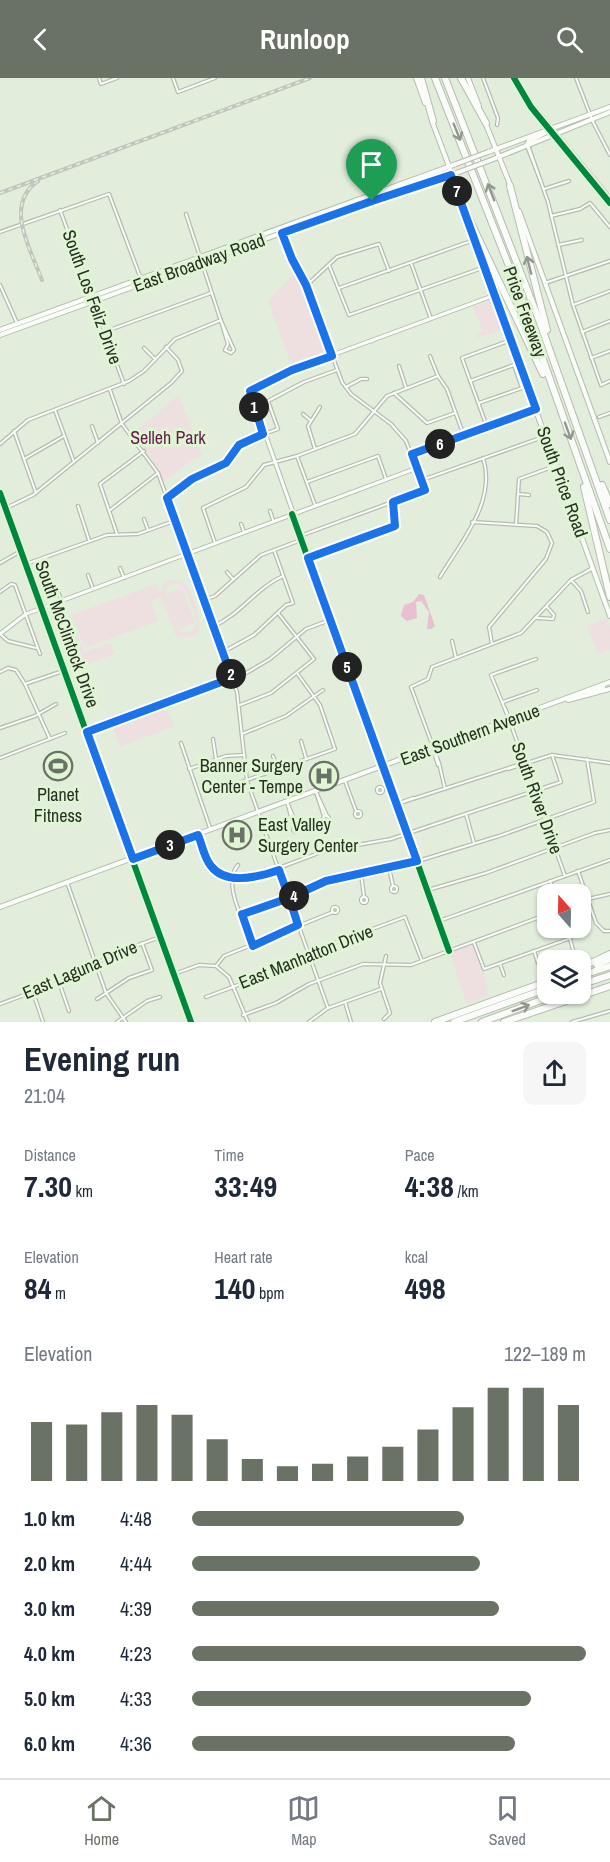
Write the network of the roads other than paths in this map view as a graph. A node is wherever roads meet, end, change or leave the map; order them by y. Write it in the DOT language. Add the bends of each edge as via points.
graph roads {
  1 [pos="99,78"];
  2 [pos="117,78"];
  3 [pos="173,78"];
  4 [pos="215,78"];
  5 [pos="416,78"];
  6 [pos="422,78"];
  7 [pos="435,78"];
  8 [pos="445,78"];
  9 [pos="461,78"];
  10 [pos="468,78"];
  11 [pos="483,78"];
  12 [pos="576,78"];
  13 [pos="610,107"];
  14 [pos="610,112"];
  15 [pos="591,117"];
  16 [pos="433,122"];
  17 [pos="486,123"];
  18 [pos="498,126"];
  19 [pos="550,129"];
  20 [pos="527,145"];
  21 [pos="496,149"];
  22 [pos="610,155"];
  23 [pos="500,157"];
  24 [pos="532,162"];
  25 [pos="536,165"];
  26 [pos="449,167"];
  27 [pos="451,175"];
  28 [pos="569,181"];
  29 [pos="541,182"];
  30 [pos="510,186"];
  31 [pos="544,189"];
  32 [pos="391,191"];
  33 [pos="462,204"];
  34 [pos="60,210"];
  35 [pos="186,214"];
  36 [pos="551,216"];
  37 [pos="610,227"];
  38 [pos="281,231"];
  39 [pos="0,232"];
  40 [pos="475,240"];
  41 [pos="582,240"];
  42 [pos="558,245"];
  43 [pos="200,260"];
  44 [pos="610,261"];
  45 [pos="411,263"];
  46 [pos="329,265"];
  47 [pos="485,267"];
  48 [pos="389,271"];
  49 [pos="566,277"];
  50 [pos="142,281"];
  51 [pos="545,283"];
  52 [pos="0,285"];
  53 [pos="306,285"];
  54 [pos="339,288"];
  55 [pos="421,290"];
  56 [pos="610,291"];
  57 [pos="212,293"];
  58 [pos="495,296"];
  59 [pos="93,299"];
  60 [pos="573,305"];
  61 [pos="431,319"];
  62 [pos="221,320"];
  63 [pos="610,321"];
  64 [pos="19,326"];
  65 [pos="1,332"];
  66 [pos="104,332"];
  67 [pos="582,332"];
  68 [pos="511,340"];
  69 [pos="166,347"];
  70 [pos="144,348"];
  71 [pos="610,351"];
  72 [pos="332,356"];
  73 [pos="430,356"];
  74 [pos="591,358"];
  75 [pos="155,359"];
  76 [pos="399,366"];
  77 [pos="337,370"];
  78 [pos="438,376"];
  79 [pos="367,380"];
  80 [pos="470,381"];
  81 [pos="610,381"];
  82 [pos="124,384"];
  83 [pos="346,387"];
  84 [pos="406,388"];
  85 [pos="110,390"];
  86 [pos="394,393"];
  87 [pos="568,402"];
  88 [pos="478,404"];
  89 [pos="558,405"];
  90 [pos="320,407"];
  91 [pos="536,409"];
  92 [pos="55,410"];
  93 [pos="374,411"];
  94 [pos="455,413"];
  95 [pos="610,413"];
  96 [pos="303,414"];
  97 [pos="599,417"];
  98 [pos="310,420"];
  99 [pos="122,424"];
  100 [pos="92,426"];
  101 [pos="487,427"];
  102 [pos="14,429"];
  103 [pos="263,434"];
  104 [pos="546,435"];
  105 [pos="64,436"];
  106 [pos="464,436"];
  107 [pos="98,443"];
  108 [pos="0,444"];
  109 [pos="315,449"];
  110 [pos="144,450"];
  111 [pos="586,450"];
  112 [pos="412,454"];
  113 [pos="297,456"];
  114 [pos="483,458"];
  115 [pos="577,458"];
  116 [pos="24,459"];
  117 [pos="74,462"];
  118 [pos="273,462"];
  119 [pos="610,462"];
  120 [pos="556,465"];
  121 [pos="417,468"];
  122 [pos="158,473"];
  123 [pos="386,479"];
  124 [pos="422,480"];
  125 [pos="307,482"];
  126 [pos="0,493"];
  127 [pos="36,493"];
  128 [pos="518,494"];
  129 [pos="529,495"];
  130 [pos="167,498"];
  131 [pos="393,502"];
  132 [pos="610,504"];
  133 [pos="315,505"];
  134 [pos="78,506"];
  135 [pos="6,508"];
  136 [pos="270,510"];
  137 [pos="109,511"];
  138 [pos="292,514"];
  139 [pos="144,519"];
  140 [pos="176,520"];
  141 [pos="273,520"];
  142 [pos="610,520"];
  143 [pos="472,522"];
  144 [pos="241,524"];
  145 [pos="516,525"];
  146 [pos="148,530"];
  147 [pos="244,531"];
  148 [pos="117,534"];
  149 [pos="301,538"];
  150 [pos="89,541"];
  151 [pos="215,544"];
  152 [pos="610,549"];
  153 [pos="274,550"];
  154 [pos="21,551"];
  155 [pos="188,554"];
  156 [pos="308,558"];
  157 [pos="0,563"];
  158 [pos="26,564"];
  159 [pos="120,568"];
  160 [pos="593,568"];
  161 [pos="227,572"];
  162 [pos="88,575"];
  163 [pos="283,576"];
  164 [pos="124,578"];
  165 [pos="440,578"];
  166 [pos="233,579"];
  167 [pos="571,580"];
  168 [pos="57,586"];
  169 [pos="93,589"];
  170 [pos="0,592"];
  171 [pos="610,597"];
  172 [pos="204,600"];
  173 [pos="61,601"];
  174 [pos="547,607"];
  175 [pos="42,608"];
  176 [pos="588,612"];
  177 [pos="278,613"];
  178 [pos="26,614"];
  179 [pos="610,616"];
  180 [pos="537,618"];
  181 [pos="330,620"];
  182 [pos="214,626"];
  183 [pos="0,633"];
  184 [pos="33,634"];
  185 [pos="296,636"];
  186 [pos="452,641"];
  187 [pos="24,644"];
  188 [pos="492,645"];
  189 [pos="36,648"];
  190 [pos="223,652"];
  191 [pos="40,654"];
  192 [pos="456,658"];
  193 [pos="536,659"];
  194 [pos="64,670"];
  195 [pos="0,672"];
  196 [pos="297,673"];
  197 [pos="232,678"];
  198 [pos="610,682"];
  199 [pos="25,684"];
  200 [pos="610,689"];
  201 [pos="322,690"];
  202 [pos="537,690"];
  203 [pos="314,695"];
  204 [pos="570,700"];
  205 [pos="503,702"];
  206 [pos="56,704"];
  207 [pos="240,705"];
  208 [pos="37,715"];
  209 [pos="509,721"];
  210 [pos="0,729"];
  211 [pos="87,732"];
  212 [pos="65,733"];
  213 [pos="243,734"];
  214 [pos="213,739"];
  215 [pos="50,740"];
  216 [pos="301,741"];
  217 [pos="181,743"];
  218 [pos="433,749"];
  219 [pos="243,754"];
  220 [pos="552,755"];
  221 [pos="273,756"];
  222 [pos="0,758"];
  223 [pos="216,759"];
  224 [pos="306,759"];
  225 [pos="587,759"];
  226 [pos="524,763"];
  227 [pos="610,763"];
  228 [pos="383,767"];
  229 [pos="189,769"];
  230 [pos="278,770"];
  231 [pos="247,781"];
  232 [pos="345,781"];
  233 [pos="227,786"];
  234 [pos="390,786"];
  235 [pos="382,789"];
  236 [pos="445,789"];
  237 [pos="534,791"];
  238 [pos="316,792"];
  239 [pos="287,802"];
  240 [pos="396,804"];
  241 [pos="356,811"];
  242 [pos="258,813"];
  243 [pos="466,814"];
  244 [pos="325,816"];
  245 [pos="544,820"];
  246 [pos="295,827"];
  247 [pos="211,830"];
  248 [pos="610,830"];
  249 [pos="407,833"];
  250 [pos="198,835"];
  251 [pos="474,844"];
  252 [pos="554,847"];
  253 [pos="133,859"];
  254 [pos="610,860"];
  255 [pos="417,861"];
  256 [pos="238,865"];
  257 [pos="389,868"];
  258 [pos="279,870"];
  259 [pos="578,871"];
  260 [pos="361,873"];
  261 [pos="565,876"];
  262 [pos="232,877"];
  263 [pos="550,881"];
  264 [pos="67,882"];
  265 [pos="551,884"];
  266 [pos="583,884"];
  267 [pos="393,886"];
  268 [pos="428,890"];
  269 [pos="610,894"];
  270 [pos="364,897"];
  271 [pos="289,898"];
  272 [pos="591,898"];
  273 [pos="0,907"];
  274 [pos="591,908"];
  275 [pos="333,912"];
  276 [pos="242,914"];
  277 [pos="537,918"];
  278 [pos="439,921"];
  279 [pos="298,925"];
  280 [pos="604,931"];
  281 [pos="610,931"];
  282 [pos="161,936"];
  283 [pos="602,937"];
  284 [pos="571,938"];
  285 [pos="474,942"];
  286 [pos="142,943"];
  287 [pos="253,946"];
  288 [pos="573,950"];
  289 [pos="449,951"];
  290 [pos="534,951"];
  291 [pos="308,952"];
  292 [pos="610,954"];
  293 [pos="386,956"];
  294 [pos="610,959"];
  295 [pos="537,960"];
  296 [pos="422,961"];
  297 [pos="384,963"];
  298 [pos="96,964"];
  299 [pos="500,964"];
  300 [pos="591,965"];
  301 [pos="216,966"];
  302 [pos="610,966"];
  303 [pos="591,967"];
  304 [pos="591,970"];
  305 [pos="174,974"];
  306 [pos="504,975"];
  307 [pos="610,976"];
  308 [pos="318,981"];
  309 [pos="59,982"];
  310 [pos="591,982"];
  311 [pos="537,985"];
  312 [pos="610,986"];
  313 [pos="232,987"];
  314 [pos="381,989"];
  315 [pos="537,991"];
  316 [pos="33,992"];
  317 [pos="106,993"];
  318 [pos="160,997"];
  319 [pos="206,997"];
  320 [pos="97,999"];
  321 [pos="345,1002"];
  322 [pos="537,1002"];
  323 [pos="0,1004"];
  324 [pos="328,1008"];
  325 [pos="69,1011"];
  326 [pos="610,1011"];
  327 [pos="243,1015"];
  328 [pos="123,1018"];
  329 [pos="384,1019"];
  330 [pos="43,1022"];
  331 [pos="117,1022"];
  332 [pos="126,1022"];
  333 [pos="191,1022"];
  334 [pos="248,1022"];
  335 [pos="310,1022"];
  336 [pos="351,1022"];
  337 [pos="435,1022"];
  338 [pos="454,1022"];
  339 [pos="482,1022"];
  340 [pos="504,1022"];
  341 [pos="572,1022"];
  1 -- 2 [label="street" via="101,84"];
  3 -- 4 [label="street" via="178,92"];
  5 -- 16 [label="main road, South Price Road"];
  6 -- 16 [label="highway"];
  7 -- 89 [label="highway, Price Freeway, one-way" via="518,289"];
  87 -- 8 [label="highway, Price Freeway, one-way"];
  9 -- 17 [label="highway"];
  10 -- 17 [label="main road"];
  11 -- 18 [label="street"];
  12 -- 15 [label="street"];
  13 -- 15 [label="main road"];
  14 -- 15 [label="main road"];
  15 -- 19 [label="main road"];
  15 -- 20 [label="main road"];
  15 -- 22 [label="street"];
  16 -- 26 [label="main road, South Price Road"];
  17 -- 21 [label="main road"];
  19 -- 20 [label="main road"];
  19 -- 21 [label="main road, East Broadway Road"];
  20 -- 23 [label="main road, East Broadway Road"];
  20 -- 24 [label="street"];
  20 -- 25 [label="street"];
  21 -- 23 [label="main road"];
  21 -- 26 [label="main road, East Broadway Road, bridge"];
  23 -- 27 [label="main road, East Broadway Road, bridge"];
  23 -- 30 [label="main road"];
  24 -- 25 [label="street"];
  24 -- 29 [label="street"];
  25 -- 29 [label="street"];
  26 -- 27 [label="main road, South Price Road"];
  26 -- 32 [label="main road, East Broadway Road"];
  27 -- 32 [label="main road, East Broadway Road"];
  27 -- 33 [label="main road, South Price Road"];
  28 -- 31 [label="street"];
  29 -- 31 [label="street"];
  30 -- 51 [label="main road"];
  87 -- 30 [label="highway, one-way"];
  31 -- 36 [label="street"];
  32 -- 38 [label="main road, East Broadway Road"];
  33 -- 40 [label="main road, South Price Road"];
  33 -- 89 [label="highway"];
  34 -- 39 [label="street"];
  34 -- 50 [label="street" via="109,194"];
  34 -- 59 [label="street, South Los Feliz Drive"];
  35 -- 43 [label="street"];
  36 -- 37 [label="street" via="580,209 590,202"];
  36 -- 42 [label="street"];
  38 -- 43 [label="main road, East Broadway Road"];
  38 -- 53 [label="street"];
  40 -- 45 [label="street"];
  40 -- 47 [label="main road, South Price Road"];
  41 -- 42 [label="street"];
  42 -- 49 [label="street"];
  43 -- 50 [label="main road, East Broadway Road"];
  43 -- 57 [label="street"];
  44 -- 49 [label="street"];
  45 -- 48 [label="street"];
  45 -- 55 [label="street"];
  46 -- 48 [label="street" via="338,257 379,244"];
  46 -- 53 [label="street"];
  46 -- 54 [label="street"];
  47 -- 55 [label="street"];
  47 -- 58 [label="main road, South Price Road"];
  48 -- 54 [label="street"];
  49 -- 51 [label="street"];
  49 -- 60 [label="street"];
  50 -- 59 [label="main road, East Broadway Road"];
  51 -- 119 [label="main road"];
  52 -- 64 [label="street"];
  53 -- 72 [label="street"];
  54 -- 55 [label="street" via="349,315"];
  55 -- 61 [label="street"];
  56 -- 60 [label="street"];
  57 -- 62 [label="street"];
  57 -- 66 [label="street"];
  58 -- 61 [label="street"];
  58 -- 68 [label="main road, South Price Road"];
  59 -- 64 [label="main road, East Broadway Road"];
  59 -- 66 [label="street, South Los Feliz Drive"];
  60 -- 67 [label="street"];
  61 -- 72 [label="street"];
  62 -- 62 [label="street" via="228,344 225,350 231,353 233,349"];
  62 -- 69 [label="street" via="183,334"];
  63 -- 67 [label="street"];
  64 -- 65 [label="main road, East Broadway Road"];
  64 -- 65 [label="main road, East Broadway Road"];
  66 -- 82 [label="street, South Los Feliz Drive"];
  67 -- 74 [label="street"];
  68 -- 80 [label="street" via="462,358"];
  68 -- 91 [label="main road, South Price Road"];
  69 -- 75 [label="street"];
  69 -- 99 [label="street" via="182,371"];
  70 -- 75 [label="street"];
  71 -- 74 [label="street"];
  72 -- 77 [label="street"];
  72 -- 103 [label="street" via="250,391"];
  73 -- 78 [label="street"];
  74 -- 81 [label="street" via="600,385"];
  75 -- 82 [label="street"];
  76 -- 84 [label="street"];
  77 -- 83 [label="street"];
  77 -- 103 [label="street" via="268,401 278,429"];
  78 -- 84 [label="street"];
  78 -- 94 [label="street"];
  79 -- 83 [label="street"];
  80 -- 88 [label="street"];
  80 -- 88 [label="street" via="514,365 522,388"];
  82 -- 85 [label="street"];
  83 -- 93 [label="street"];
  84 -- 86 [label="street"];
  85 -- 92 [label="street"];
  85 -- 99 [label="street, South Los Feliz Drive"];
  86 -- 93 [label="street"];
  86 -- 94 [label="street" via="427,423"];
  87 -- 111 [label="highway, Price Freeway"];
  88 -- 101 [label="street"];
  89 -- 115 [label="highway, Price Freeway, one-way"];
  90 -- 98 [label="street"];
  91 -- 101 [label="street"];
  91 -- 104 [label="main road, South Price Road"];
  92 -- 102 [label="street"];
  92 -- 105 [label="street"];
  93 -- 109 [label="street" via="355,434"];
  93 -- 112 [label="street" via="400,432"];
  94 -- 106 [label="street"];
  95 -- 97 [label="street"];
  96 -- 98 [label="street"];
  98 -- 109 [label="street" via="309,433"];
  99 -- 107 [label="street"];
  99 -- 110 [label="street, South Los Feliz Drive"];
  100 -- 107 [label="street"];
  101 -- 106 [label="street"];
  102 -- 108 [label="street"];
  102 -- 116 [label="street"];
  103 -- 118 [label="street"];
  103 -- 130 [label="street" via="239,445 226,463 192,479"];
  104 -- 114 [label="street"];
  104 -- 120 [label="main road, South Price Road"];
  105 -- 116 [label="street"];
  105 -- 117 [label="street"];
  106 -- 112 [label="street"];
  107 -- 117 [label="street"];
  109 -- 113 [label="street"];
  110 -- 122 [label="street, South Los Feliz Drive"];
  110 -- 137 [label="street" via="100,484"];
  111 -- 132 [label="highway"];
  111 -- 142 [label="highway, Price Freeway"];
  112 -- 121 [label="street"];
  113 -- 118 [label="street"];
  113 -- 125 [label="street"];
  114 -- 124 [label="street"];
  114 -- 143 [label="street" via="488,485"];
  115 -- 152 [label="highway, Price Freeway"];
  115 -- 171 [label="highway"];
  116 -- 127 [label="street"];
  117 -- 127 [label="street"];
  118 -- 138 [label="street"];
  118 -- 151 [label="street" via="261,467 246,487 202,508"];
  120 -- 128 [label="street" via="519,479"];
  120 -- 160 [label="main road, South Price Road"];
  121 -- 123 [label="street"];
  121 -- 124 [label="street"];
  122 -- 130 [label="street, South Los Feliz Drive"];
  122 -- 137 [label="street"];
  123 -- 125 [label="street" via="378,456"];
  123 -- 133 [label="street"];
  124 -- 131 [label="street" via="425,490"];
  125 -- 133 [label="street"];
  126 -- 135 [label="main road, South McClintock Drive"];
  127 -- 135 [label="street"];
  128 -- 129 [label="street"];
  128 -- 145 [label="street"];
  130 -- 140 [label="street, South Los Feliz Drive"];
  131 -- 149 [label="street"];
  131 -- 156 [label="street" via="395,526"];
  133 -- 138 [label="street"];
  134 -- 150 [label="street"];
  135 -- 154 [label="main road, South McClintock Drive"];
  136 -- 141 [label="street"];
  137 -- 148 [label="street"];
  138 -- 141 [label="street"];
  138 -- 149 [label="street"];
  139 -- 146 [label="street"];
  140 -- 146 [label="street"];
  140 -- 155 [label="street, South Los Feliz Drive"];
  141 -- 147 [label="street"];
  143 -- 145 [label="street"];
  143 -- 165 [label="street"];
  144 -- 147 [label="street"];
  145 -- 188 [label="street" via="542,528 550,537 551,551 489,627"];
  146 -- 148 [label="street" via="130,536"];
  147 -- 151 [label="street"];
  148 -- 150 [label="street"];
  149 -- 153 [label="street"];
  149 -- 156 [label="street"];
  150 -- 158 [label="street"];
  151 -- 155 [label="street"];
  153 -- 163 [label="street"];
  153 -- 166 [label="street" via="249,563"];
  154 -- 157 [label="street"];
  154 -- 158 [label="main road, South McClintock Drive"];
  155 -- 164 [label="street"];
  155 -- 172 [label="street, South Los Feliz Drive"];
  156 -- 181 [label="street"];
  158 -- 175 [label="main road, South McClintock Drive"];
  159 -- 164 [label="street"];
  160 -- 167 [label="street"];
  160 -- 179 [label="main road, South Price Road"];
  161 -- 166 [label="street"];
  162 -- 169 [label="street"];
  163 -- 177 [label="street" via="293,603"];
  163 -- 182 [label="street" via="263,588 229,619"];
  164 -- 169 [label="street"];
  166 -- 172 [label="street" via="215,596"];
  167 -- 174 [label="street"];
  167 -- 176 [label="street" via="581,591"];
  168 -- 173 [label="street"];
  169 -- 173 [label="street"];
  170 -- 178 [label="street" via="13,584"];
  172 -- 182 [label="street, South Los Feliz Drive"];
  173 -- 175 [label="street"];
  174 -- 180 [label="street"];
  174 -- 180 [label="street" via="553,619"];
  175 -- 178 [label="street"];
  175 -- 194 [label="main road, South McClintock Drive"];
  177 -- 185 [label="street"];
  177 -- 190 [label="street" via="244,643"];
  178 -- 183 [label="street"];
  178 -- 184 [label="street"];
  180 -- 188 [label="street" via="521,633"];
  181 -- 185 [label="street"];
  181 -- 228 [label="street"];
  182 -- 190 [label="street, South Los Feliz Drive"];
  183 -- 187 [label="street" via="7,640"];
  184 -- 187 [label="street"];
  184 -- 189 [label="street"];
  185 -- 196 [label="street" via="314,659"];
  185 -- 197 [label="street" via="263,664"];
  186 -- 192 [label="street"];
  187 -- 189 [label="street"];
  188 -- 192 [label="street"];
  189 -- 191 [label="street"];
  190 -- 197 [label="street, South Los Feliz Drive"];
  192 -- 218 [label="street" via="432,667 428,679 411,687"];
  193 -- 205 [label="street, South River Drive" via="491,675"];
  194 -- 199 [label="street"];
  194 -- 211 [label="main road, South McClintock Drive"];
  195 -- 199 [label="street" via="16,670"];
  196 -- 203 [label="street"];
  196 -- 207 [label="street" via="271,693"];
  197 -- 207 [label="street, South Los Feliz Drive"];
  197 -- 211 [label="street"];
  198 -- 204 [label="main road, East Southern Avenue"];
  199 -- 208 [label="street"];
  200 -- 204 [label="main road, East Southern Avenue"];
  201 -- 203 [label="street"];
  202 -- 205 [label="street"];
  203 -- 213 [label="street" via="286,716"];
  203 -- 224 [label="street" via="335,749"];
  204 -- 209 [label="main road, East Southern Avenue"];
  205 -- 209 [label="street, South River Drive"];
  206 -- 208 [label="street"];
  207 -- 213 [label="street, South Los Feliz Drive"];
  208 -- 210 [label="street"];
  208 -- 215 [label="street"];
  209 -- 218 [label="main road, East Southern Avenue"];
  209 -- 226 [label="street, South River Drive"];
  211 -- 253 [label="main road, South McClintock Drive"];
  212 -- 215 [label="street"];
  213 -- 219 [label="street, South Los Feliz Drive"];
  214 -- 223 [label="street"];
  215 -- 222 [label="street"];
  216 -- 224 [label="street"];
  217 -- 229 [label="street"];
  218 -- 228 [label="main road, East Southern Avenue"];
  218 -- 236 [label="street"];
  219 -- 223 [label="street"];
  219 -- 231 [label="street, South Los Feliz Drive"];
  220 -- 225 [label="street"];
  220 -- 226 [label="street"];
  220 -- 237 [label="street" via="561,782"];
  221 -- 230 [label="street"];
  223 -- 229 [label="street"];
  224 -- 230 [label="street"];
  225 -- 227 [label="street"];
  225 -- 245 [label="street" via="594,802"];
  226 -- 236 [label="street"];
  226 -- 237 [label="street, South River Drive"];
  228 -- 232 [label="main road, East Southern Avenue"];
  228 -- 234 [label="street"];
  229 -- 247 [label="street"];
  230 -- 231 [label="street"];
  231 -- 233 [label="street"];
  231 -- 242 [label="street, South Los Feliz Drive"];
  232 -- 238 [label="main road, East Southern Avenue"];
  232 -- 241 [label="street"];
  234 -- 235 [label="street"];
  234 -- 240 [label="street"];
  236 -- 240 [label="street"];
  237 -- 243 [label="street"];
  237 -- 245 [label="street, South River Drive"];
  238 -- 239 [label="main road, East Southern Avenue"];
  238 -- 244 [label="street"];
  239 -- 242 [label="main road, East Southern Avenue"];
  239 -- 246 [label="street"];
  240 -- 249 [label="street"];
  242 -- 247 [label="main road, East Southern Avenue"];
  242 -- 258 [label="street, South Los Feliz Drive"];
  243 -- 249 [label="street"];
  243 -- 251 [label="street"];
  245 -- 251 [label="street"];
  245 -- 252 [label="street, South River Drive"];
  247 -- 250 [label="main road, East Southern Avenue"];
  248 -- 252 [label="street"];
  249 -- 255 [label="street"];
  249 -- 258 [label="street" via="324,851"];
  250 -- 253 [label="main road, East Southern Avenue"];
  250 -- 262 [label="street" via="212,867"];
  251 -- 255 [label="street"];
  252 -- 261 [label="street, South River Drive"];
  252 -- 268 [label="street"];
  253 -- 264 [label="main road, East Southern Avenue"];
  253 -- 282 [label="main road, South McClintock Drive"];
  254 -- 259 [label="street"];
  255 -- 257 [label="street"];
  255 -- 268 [label="street"];
  256 -- 262 [label="street"];
  257 -- 260 [label="street"];
  257 -- 267 [label="street"];
  258 -- 262 [label="street" via="252,878"];
  258 -- 271 [label="street, South Los Feliz Drive"];
  259 -- 261 [label="street"];
  259 -- 266 [label="street"];
  260 -- 270 [label="street"];
  260 -- 271 [label="street" via="326,881"];
  261 -- 263 [label="street"];
  262 -- 276 [label="street"];
  263 -- 265 [label="street, South River Drive"];
  263 -- 278 [label="street"];
  264 -- 273 [label="main road, East Southern Avenue"];
  264 -- 298 [label="street"];
  268 -- 278 [label="street"];
  269 -- 272 [label="street"];
  271 -- 276 [label="street"];
  271 -- 279 [label="street, South Los Feliz Drive"];
  274 -- 280 [label="street" via="596,923"];
  275 -- 279 [label="street"];
  276 -- 287 [label="street"];
  277 -- 285 [label="street"];
  278 -- 289 [label="street"];
  279 -- 287 [label="street"];
  279 -- 291 [label="street, South Los Feliz Drive"];
  280 -- 281 [label="street"];
  280 -- 283 [label="street"];
  282 -- 286 [label="street, East Laguna Drive"];
  282 -- 305 [label="main road, South McClintock Drive"];
  284 -- 288 [label="street"];
  284 -- 290 [label="street"];
  285 -- 289 [label="street"];
  285 -- 299 [label="street" via="484,969"];
  286 -- 298 [label="street, East Laguna Drive"];
  286 -- 317 [label="street" via="152,970 129,978"];
  287 -- 301 [label="street" via="224,956"];
  289 -- 296 [label="street"];
  290 -- 295 [label="street"];
  290 -- 299 [label="street"];
  291 -- 296 [label="street, East Manhatton Drive" via="405,917"];
  291 -- 308 [label="street, South Los Feliz Drive"];
  291 -- 313 [label="street, East Manhatton Drive"];
  292 -- 300 [label="highway"];
  293 -- 297 [label="street"];
  294 -- 303 [label="highway"];
  296 -- 297 [label="street" via="402,967"];
  297 -- 308 [label="street" via="363,964"];
  297 -- 314 [label="street"];
  298 -- 309 [label="street, East Laguna Drive"];
  298 -- 317 [label="street"];
  299 -- 306 [label="street"];
  301 -- 305 [label="street" via="199,965"];
  301 -- 313 [label="street" via="227,974"];
  302 -- 304 [label="highway"];
  305 -- 333 [label="main road, South McClintock Drive"];
  307 -- 310 [label="highway"];
  308 -- 324 [label="street, South Los Feliz Drive"];
  308 -- 327 [label="street"];
  309 -- 316 [label="street, East Laguna Drive"];
  309 -- 325 [label="street"];
  311 -- 337 [label="highway"];
  312 -- 340 [label="highway"];
  313 -- 319 [label="street, East Manhatton Drive"];
  313 -- 327 [label="street"];
  314 -- 321 [label="street"];
  314 -- 329 [label="street" via="390,1012"];
  315 -- 338 [label="highway"];
  316 -- 323 [label="street, East Laguna Drive"];
  316 -- 330 [label="street"];
  317 -- 320 [label="street"];
  317 -- 328 [label="street"];
  318 -- 328 [label="street"];
  321 -- 324 [label="street"];
  321 -- 336 [label="street"];
  339 -- 322 [label="highway, one-way"];
  324 -- 335 [label="street"];
  326 -- 341 [label="street"];
  327 -- 334 [label="street"];
  328 -- 331 [label="street"];
  328 -- 332 [label="street"];
}
